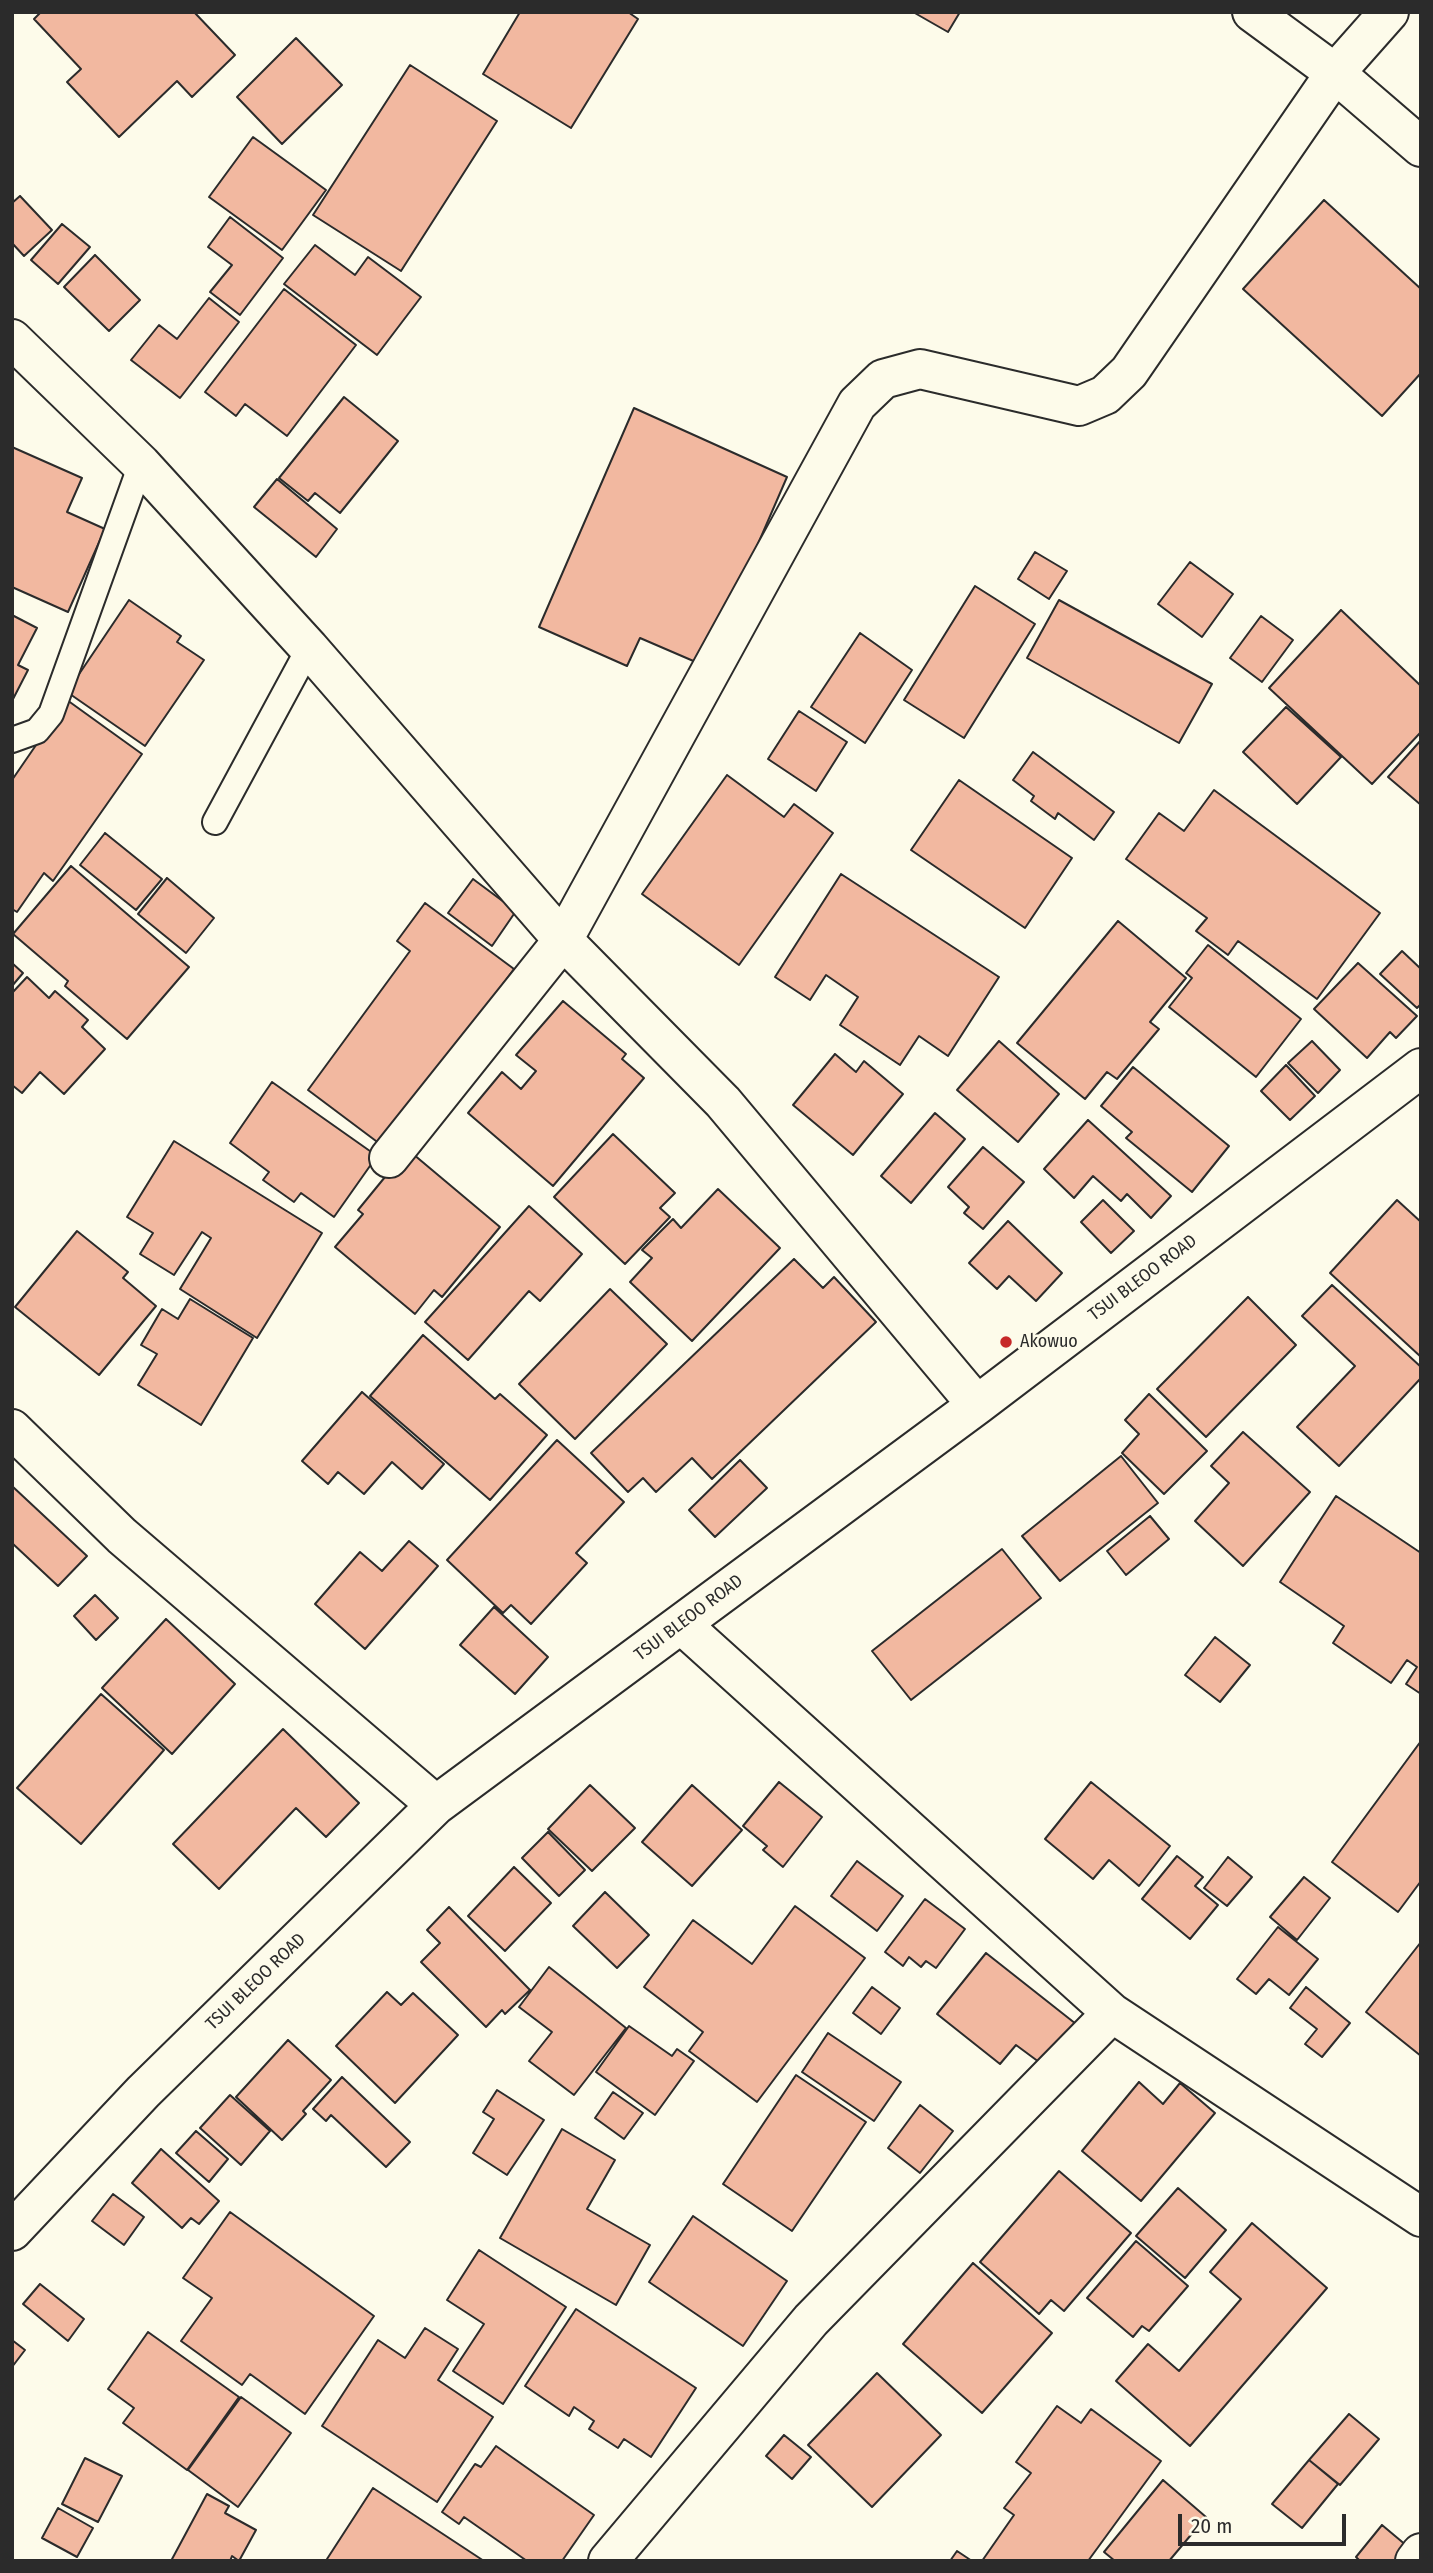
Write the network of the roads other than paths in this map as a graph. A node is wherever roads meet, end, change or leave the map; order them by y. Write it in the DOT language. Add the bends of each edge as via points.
graph roads {
  1 [pos="1252,12"];
  2 [pos="1389,12"];
  3 [pos="1335,73"];
  4 [pos="1421,147"];
  5 [pos="12,339"];
  6 [pos="141,464"];
  7 [pos="309,648"];
  8 [pos="12,740"];
  9 [pos="215,822"];
  10 [pos="563,940"];
  11 [pos="1421,1068"];
  12 [pos="389,1158"];
  13 [pos="977,1405"];
  14 [pos="12,1429"];
  15 [pos="681,1624"];
  16 [pos="436,1805"];
  17 [pos="1112,2013"];
  18 [pos="1421,2217"];
  19 [pos="12,2231"];
  20 [pos="1421,2553"];
  21 [pos="608,2561"];
  22 [pos="1415,2561"];
  1 -- 3 [label="street"];
  2 -- 3 [label="street"];
  3 -- 4 [label="street"];
  3 -- 10 [label="street" via="1129,372 1105,396 1079,405 920,369 883,379 858,404"];
  5 -- 6 [label="street"];
  6 -- 7 [label="street"];
  6 -- 8 [label="lane" via="51,714 37,732"];
  7 -- 9 [label="lane"];
  7 -- 10 [label="street"];
  10 -- 12 [label="street"];
  10 -- 13 [label="street" via="723,1102"];
  11 -- 13 [label="street, TSUI BLEOO ROAD"];
  13 -- 15 [label="street, TSUI BLEOO ROAD"];
  14 -- 16 [label="street" via="122,1536"];
  15 -- 16 [label="street, TSUI BLEOO ROAD"];
  15 -- 17 [label="street"];
  16 -- 19 [label="street, TSUI BLEOO ROAD" via="144,2092"];
  17 -- 18 [label="street"];
  17 -- 21 [label="street" via="811,2320"];
  20 -- 22 [label="street"];
}
